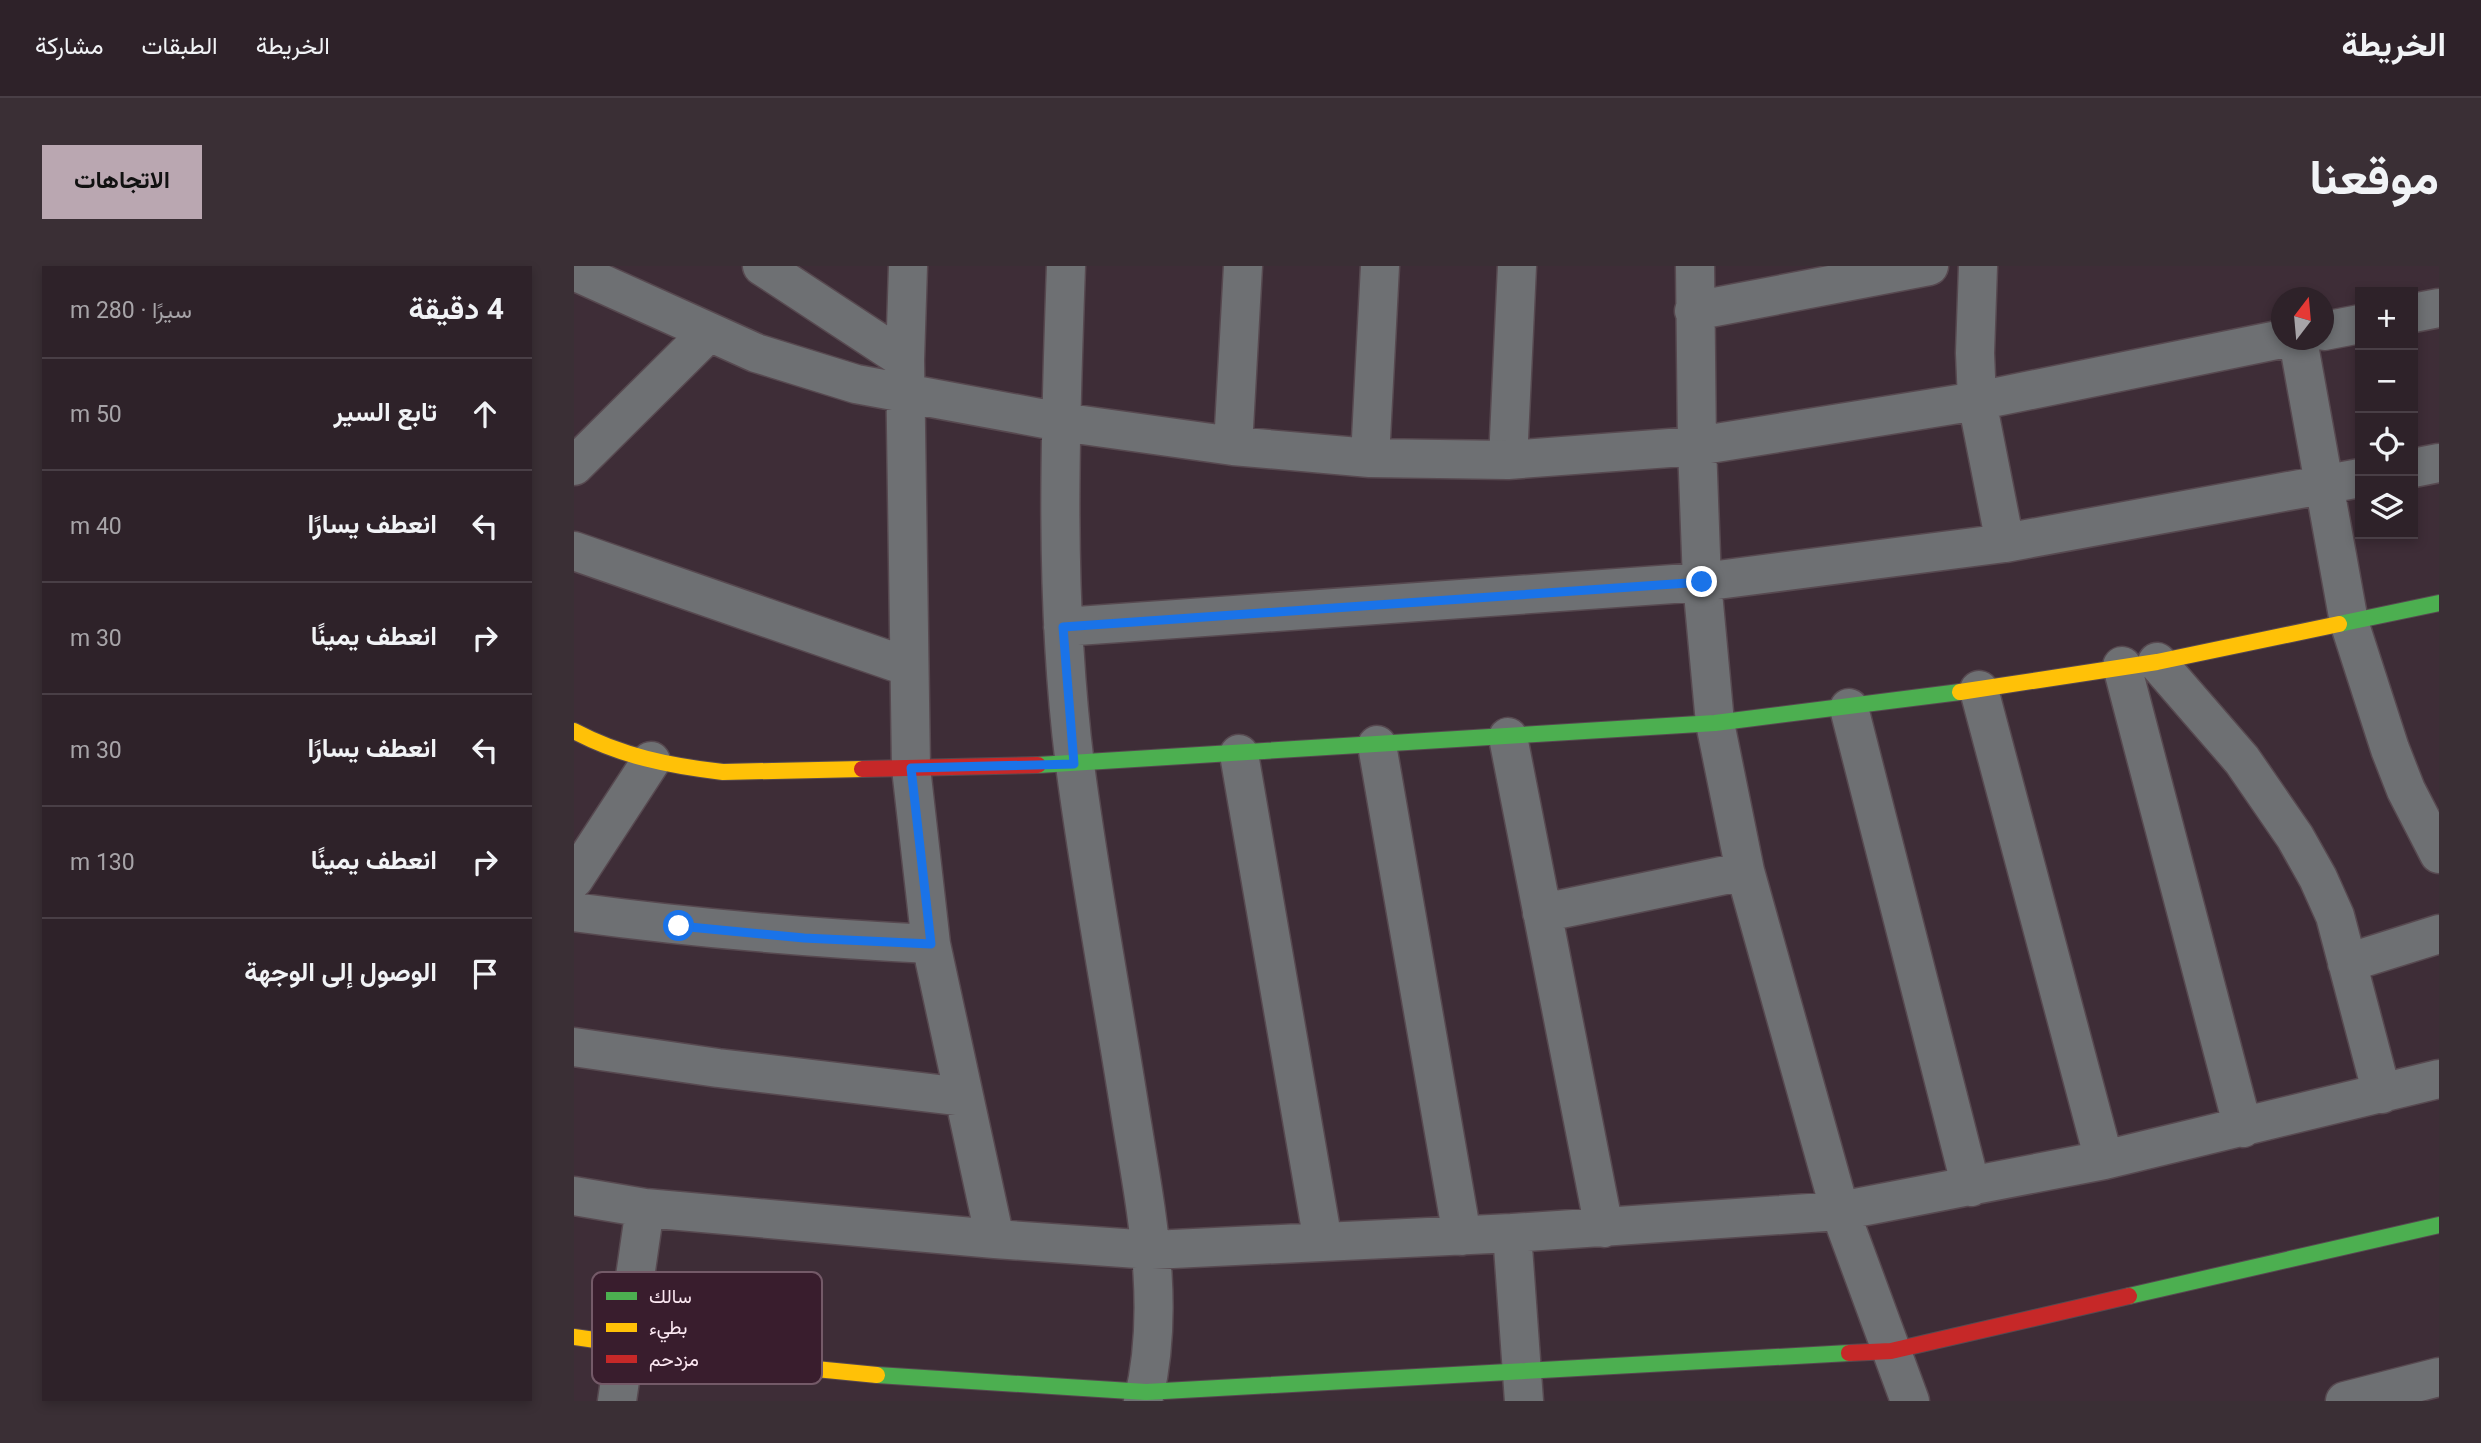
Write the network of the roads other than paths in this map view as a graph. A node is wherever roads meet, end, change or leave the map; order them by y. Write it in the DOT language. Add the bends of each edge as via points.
graph roads {
  1 [pos="762,266"];
  2 [pos="908,266"];
  3 [pos="1066,266"];
  4 [pos="1244,266"];
  5 [pos="1380,266"];
  6 [pos="1517,266"];
  7 [pos="1695,266"];
  8 [pos="1929,266"];
  9 [pos="1978,266"];
  10 [pos="574,271"];
  11 [pos="1841,275"];
  12 [pos="2439,308"];
  13 [pos="1694,312"];
  14 [pos="2418,312"];
  15 [pos="2355,325"];
  16 [pos="2334,329"];
  17 [pos="708,333"];
  18 [pos="2271,342"];
  19 [pos="2301,350"];
  20 [pos="906,377"];
  21 [pos="1977,401"];
  22 [pos="1061,422"];
  23 [pos="1233,446"];
  24 [pos="1697,446"];
  25 [pos="1370,458"];
  26 [pos="1508,460"];
  27 [pos="2439,463"];
  28 [pos="574,467"];
  29 [pos="2418,467"];
  30 [pos="2342,481"];
  31 [pos="2004,543"];
  32 [pos="574,551"];
  33 [pos="1702,582"];
  34 [pos="2439,603"];
  35 [pos="2349,622"];
  36 [pos="1063,627"];
  37 [pos="2139,664"];
  38 [pos="909,667"];
  39 [pos="1979,690"];
  40 [pos="1849,708"];
  41 [pos="1715,723"];
  42 [pos="574,731"];
  43 [pos="1508,737"];
  44 [pos="1377,745"];
  45 [pos="1239,754"];
  46 [pos="651,761"];
  47 [pos="1074,764"];
  48 [pos="911,768"];
  49 [pos="2439,854"];
  50 [pos="1745,871"];
  51 [pos="574,879"];
  52 [pos="574,912"];
  53 [pos="1542,913"];
  54 [pos="2439,934"];
  55 [pos="931,944"];
  56 [pos="2347,963"];
  57 [pos="574,1047"];
  58 [pos="2439,1079"];
  59 [pos="2382,1094"];
  60 [pos="964,1097"];
  61 [pos="2243,1128"];
  62 [pos="2104,1160"];
  63 [pos="1970,1187"];
  64 [pos="574,1196"];
  65 [pos="645,1208"];
  66 [pos="1840,1211"];
  67 [pos="2439,1225"];
  68 [pos="1604,1228"];
  69 [pos="1512,1233"];
  70 [pos="1462,1236"];
  71 [pos="995,1239"];
  72 [pos="1323,1242"];
  73 [pos="1152,1250"];
  74 [pos="636,1272"];
  75 [pos="574,1337"];
  76 [pos="592,1340"];
  77 [pos="1891,1351"];
  78 [pos="822,1370"];
  79 [pos="2439,1377"];
  80 [pos="1523,1387"];
  81 [pos="1144,1396"];
  82 [pos="1910,1401"];
  83 [pos="2345,1401"];
  1 -- 20 [label="street"];
  2 -- 20 [label="street"];
  3 -- 22 [label="street"];
  4 -- 23 [label="street"];
  5 -- 25 [label="street"];
  6 -- 26 [label="street"];
  7 -- 13 [label="street"];
  8 -- 11 [label="street"];
  9 -- 21 [label="street"];
  10 -- 17 [label="street"];
  11 -- 13 [label="street"];
  12 -- 14 [label="street"];
  13 -- 24 [label="street"];
  15 -- 16 [label="street"];
  17 -- 20 [label="street" via="805,370"];
  17 -- 28 [label="street"];
  18 -- 21 [label="street"];
  19 -- 30 [label="street"];
  20 -- 22 [label="street"];
  20 -- 38 [label="street"];
  21 -- 24 [label="street"];
  21 -- 31 [label="street"];
  22 -- 23 [label="street"];
  22 -- 36 [label="street"];
  23 -- 25 [label="street"];
  24 -- 26 [label="street"];
  24 -- 33 [label="street"];
  25 -- 26 [label="street"];
  27 -- 29 [label="street"];
  30 -- 31 [label="street"];
  30 -- 35 [label="street"];
  31 -- 33 [label="street"];
  32 -- 38 [label="street"];
  33 -- 36 [label="street"];
  33 -- 41 [label="street"];
  34 -- 35 [label="street"];
  35 -- 37 [label="street"];
  35 -- 49 [label="street" via="2390,749"];
  36 -- 47 [label="street"];
  37 -- 39 [label="street"];
  37 -- 56 [label="street" via="2242,760 2318,878 2335,916"];
  37 -- 61 [label="street"];
  38 -- 48 [label="street"];
  39 -- 40 [label="street"];
  39 -- 62 [label="street"];
  40 -- 41 [label="street"];
  40 -- 63 [label="street"];
  41 -- 43 [label="street"];
  41 -- 50 [label="street"];
  42 -- 46 [label="street"];
  43 -- 44 [label="street"];
  43 -- 53 [label="street"];
  44 -- 45 [label="street"];
  44 -- 70 [label="street"];
  45 -- 47 [label="street"];
  45 -- 72 [label="street"];
  46 -- 48 [label="street" via="723,772"];
  46 -- 51 [label="street"];
  47 -- 48 [label="street"];
  47 -- 73 [label="street"];
  48 -- 55 [label="street"];
  50 -- 53 [label="street"];
  50 -- 66 [label="street"];
  52 -- 55 [label="street" via="791,937"];
  53 -- 68 [label="street"];
  54 -- 56 [label="street"];
  55 -- 60 [label="street"];
  56 -- 59 [label="street"];
  57 -- 60 [label="street"];
  58 -- 59 [label="street"];
  59 -- 61 [label="street"];
  60 -- 71 [label="street"];
  61 -- 62 [label="street"];
  62 -- 63 [label="street"];
  63 -- 66 [label="street"];
  64 -- 65 [label="street"];
  65 -- 71 [label="street"];
  65 -- 74 [label="street"];
  66 -- 68 [label="street"];
  66 -- 77 [label="street"];
  67 -- 77 [label="street"];
  68 -- 69 [label="street"];
  69 -- 70 [label="street"];
  69 -- 80 [label="street"];
  70 -- 72 [label="street"];
  71 -- 73 [label="street"];
  72 -- 73 [label="street"];
  73 -- 81 [label="street" via="1153,1310"];
  75 -- 76 [label="street"];
  77 -- 80 [label="street"];
  77 -- 82 [label="street"];
  78 -- 81 [label="street"];
  79 -- 83 [label="street"];
  80 -- 81 [label="street"];
}
